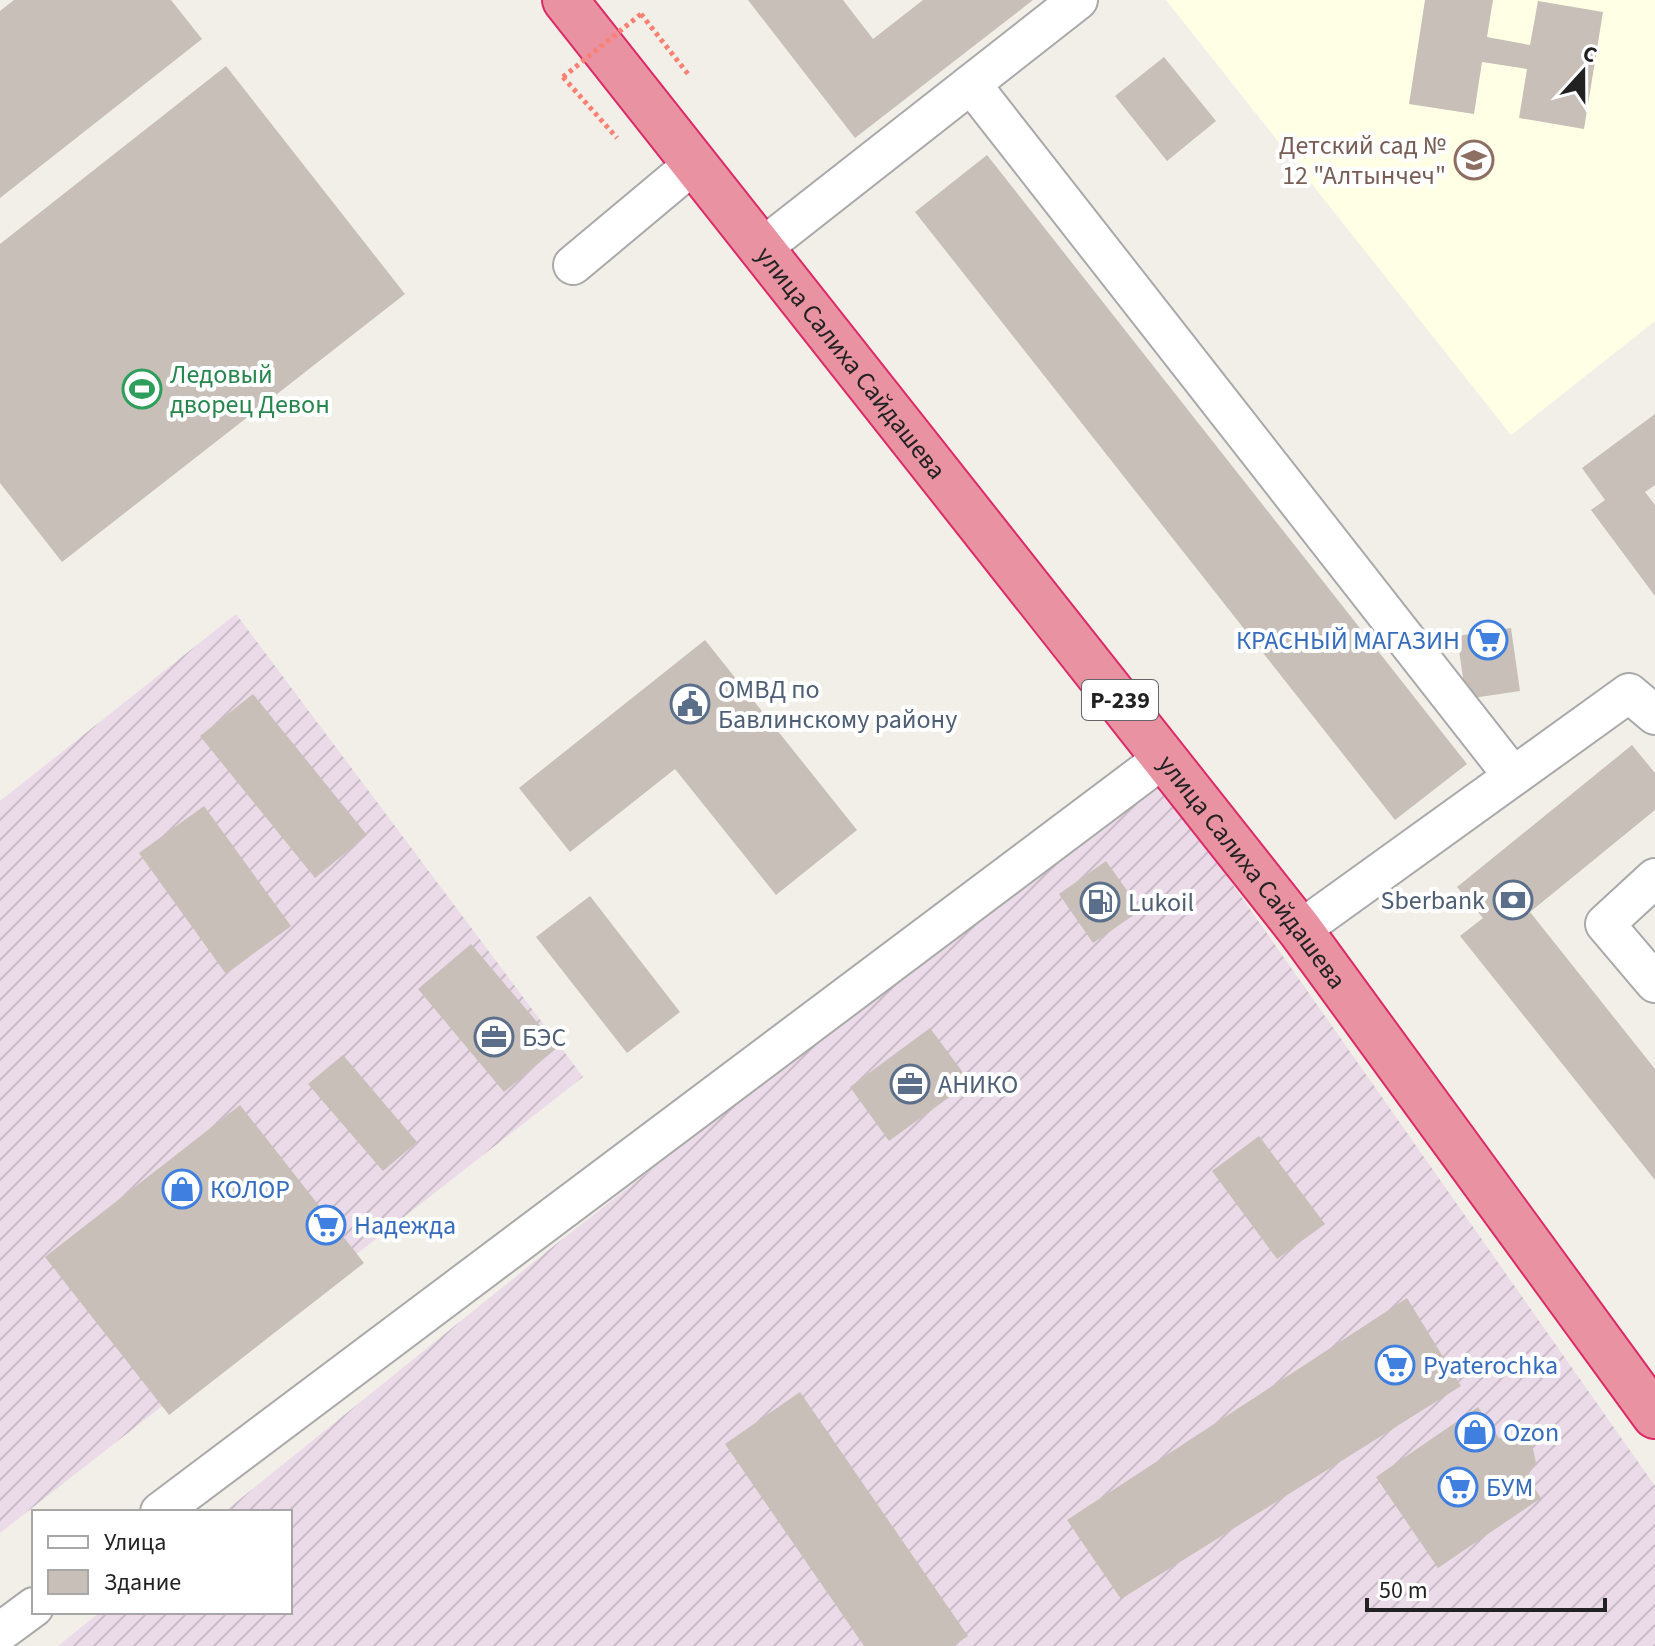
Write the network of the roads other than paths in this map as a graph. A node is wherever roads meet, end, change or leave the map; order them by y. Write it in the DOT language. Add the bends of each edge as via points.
graph roads {
  1 [pos="565,0"];
  2 [pos="1078,0"];
  3 [pos="971,84"];
  4 [pos="695,163"];
  5 [pos="762,248"];
  6 [pos="573,265"];
  7 [pos="1655,715"];
  8 [pos="1165,757"];
  9 [pos="1513,776"];
  10 [pos="1655,878"];
  11 [pos="1300,930"];
  12 [pos="1655,983"];
  13 [pos="1655,1416"];
  14 [pos="163,1510"];
  15 [pos="32,1608"];
  16 [pos="0,1632"];
  1 -- 4 [label="highway, улица Салиха Сайдашева / Р-239"];
  2 -- 3 [label="street"];
  3 -- 5 [label="street"];
  3 -- 9 [label="street"];
  4 -- 5 [label="highway, улица Салиха Сайдашева / Р-239"];
  4 -- 6 [label="street"];
  5 -- 8 [label="highway, улица Салиха Сайдашева / Р-239"];
  7 -- 9 [label="street" via="1629,693"];
  8 -- 11 [label="highway, улица Салиха Сайдашева / Р-239"];
  8 -- 14 [label="street"];
  9 -- 11 [label="street"];
  10 -- 12 [label="street" via="1605,924"];
  11 -- 13 [label="highway, улица Салиха Сайдашева / Р-239"];
  15 -- 16 [label="street"];
}
